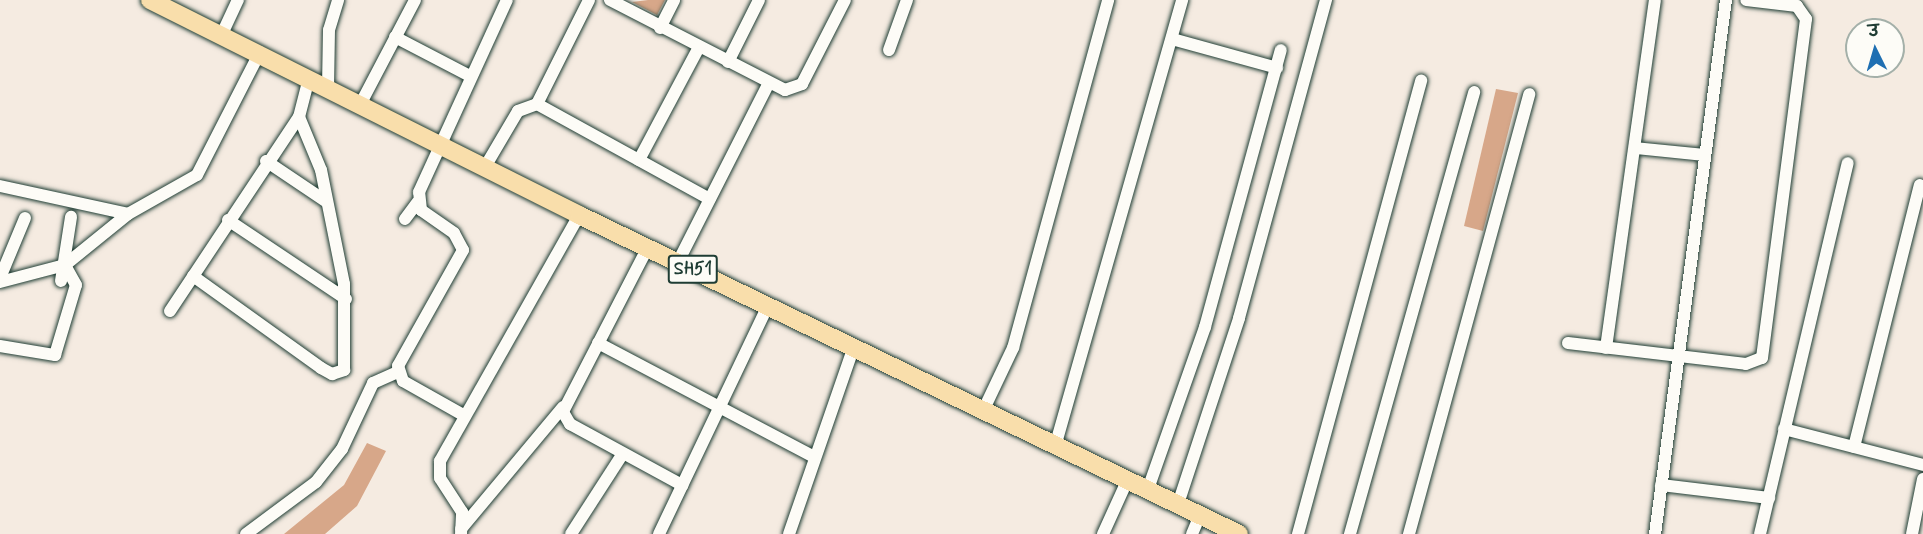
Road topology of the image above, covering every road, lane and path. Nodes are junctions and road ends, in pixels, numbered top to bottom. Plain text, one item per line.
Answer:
1 (150, 0) edge
2 (238, 0) edge
3 (338, 0) edge
4 (415, 0) edge
5 (507, 0) edge
6 (589, 0) edge
7 (610, 0) edge
8 (674, 0) edge
9 (759, 0) edge
10 (845, 0) edge
11 (907, 0) edge
12 (1107, 0) edge
13 (1182, 0) edge
14 (1326, 0) edge
15 (1655, 0) edge
16 (1726, 0) edge
17 (1746, 0) edge
18 (660, 28) junction
19 (222, 34) junction
20 (395, 37) junction
21 (1172, 39) junction
22 (699, 47) junction
23 (889, 50) dead end
24 (1281, 50) dead end
25 (260, 52) junction
26 (1249, 61) junction
27 (728, 62) junction
28 (1276, 68) junction
29 (470, 76) junction
30 (309, 78) junction
31 (1421, 80) dead end
32 (769, 83) junction
33 (1272, 84) junction
34 (328, 87) junction
35 (1474, 92) dead end
36 (1529, 94) dead end
37 (361, 103) junction
38 (537, 104) junction
39 (299, 117) junction
40 (438, 142) junction
41 (1635, 148) junction
42 (1704, 155) junction
43 (639, 160) junction
44 (266, 161) junction
45 (1848, 163) dead end
46 (485, 167) junction
47 (1920, 185) dead end
48 (0, 186) edge
49 (710, 199) junction
50 (327, 202) junction
51 (418, 202) junction
52 (128, 214) junction
53 (579, 215) junction
54 (71, 217) dead end
55 (25, 218) dead end
56 (405, 219) dead end
57 (228, 220) junction
58 (648, 247) junction
59 (678, 262) junction
60 (65, 265) junction
61 (193, 276) junction
62 (0, 280) edge
63 (61, 281) dead end
64 (346, 299) junction
65 (768, 305) junction
66 (170, 310) dead end
67 (598, 343) junction
68 (1568, 343) dead end
69 (0, 346) edge
70 (854, 346) junction
71 (1606, 348) junction
72 (1677, 356) junction
73 (398, 372) junction
74 (563, 407) junction
75 (984, 409) junction
76 (718, 410) junction
77 (465, 416) junction
78 (1784, 429) junction
79 (1056, 443) junction
80 (1854, 447) junction
81 (622, 455) junction
82 (812, 456) junction
83 (1923, 465) edge
84 (1128, 478) junction
85 (1923, 479) edge
86 (682, 485) junction
87 (1661, 485) junction
88 (1148, 489) junction
89 (1769, 498) junction
90 (1178, 504) junction
91 (1200, 515) junction
92 (461, 532) edge
93 (246, 534) edge
94 (571, 534) edge
95 (659, 534) edge
96 (789, 534) edge
97 (1103, 534) edge
98 (1192, 534) edge
99 (1239, 534) edge
100 (1298, 534) edge
101 (1350, 534) edge
102 (1409, 534) edge
103 (1655, 534) edge
104 (1760, 534) edge
105 (1912, 534) edge

1 - 19 main road, SH51
2 - 19 street
3 - 34 street
4 - 20 street
5 - 29 street
6 - 38 street
7 - 18 street
8 - 18 street
9 - 27 street
10 - 32 street
11 - 23 street
12 - 75 street
13 - 21 street
14 - 90 street
15 - 41 street
16 - 42 street
17 - 72 street
18 - 22 street
19 - 25 main road, SH51
20 - 29 street
20 - 37 street
21 - 26 street
21 - 79 street
22 - 27 street
22 - 43 street
24 - 28 street
25 - 30 main road, SH51
25 - 52 street
26 - 28 street
26 - 33 street
27 - 32 street
28 - 33 street
29 - 40 street
30 - 34 main road, SH51
30 - 39 street
31 - 100 street
32 - 49 street
33 - 88 street
34 - 37 main road, SH51
35 - 101 street
36 - 102 street
37 - 40 main road, SH51
38 - 43 street
38 - 46 street
39 - 44 street
39 - 50 street
40 - 46 main road, SH51
40 - 51 street
41 - 42 street
41 - 71 street
42 - 72 street
43 - 49 street
44 - 50 street
44 - 57 street
45 - 78 street
46 - 53 main road, SH51
47 - 80 street
48 - 52 street
49 - 59 street
50 - 64 street
51 - 56 street
51 - 73 street
52 - 60 street
53 - 58 main road, SH51
53 - 77 street
54 - 60 street
55 - 62 street
57 - 61 street
57 - 64 street
58 - 59 main road, SH51
58 - 67 street
59 - 65 main road, SH51
60 - 62 street
60 - 63 street
60 - 69 street
61 - 64 street
61 - 66 street
65 - 70 main road, SH51
65 - 76 street
67 - 74 street
67 - 76 street
68 - 71 street
70 - 75 main road, SH51
70 - 82 street
71 - 72 street
72 - 87 street
73 - 77 street
73 - 93 street
74 - 81 street
74 - 92 street
75 - 79 main road, SH51
76 - 82 street
76 - 86 street
77 - 92 street
78 - 80 street
78 - 89 street
79 - 84 main road, SH51
80 - 83 street
81 - 86 street
81 - 94 street
82 - 96 street
84 - 88 main road, SH51
84 - 97 street
85 - 105 street
86 - 95 street
87 - 89 street
87 - 103 street
88 - 90 main road, SH51
89 - 104 street
90 - 91 main road, SH51
91 - 98 street
91 - 99 main road, SH51

